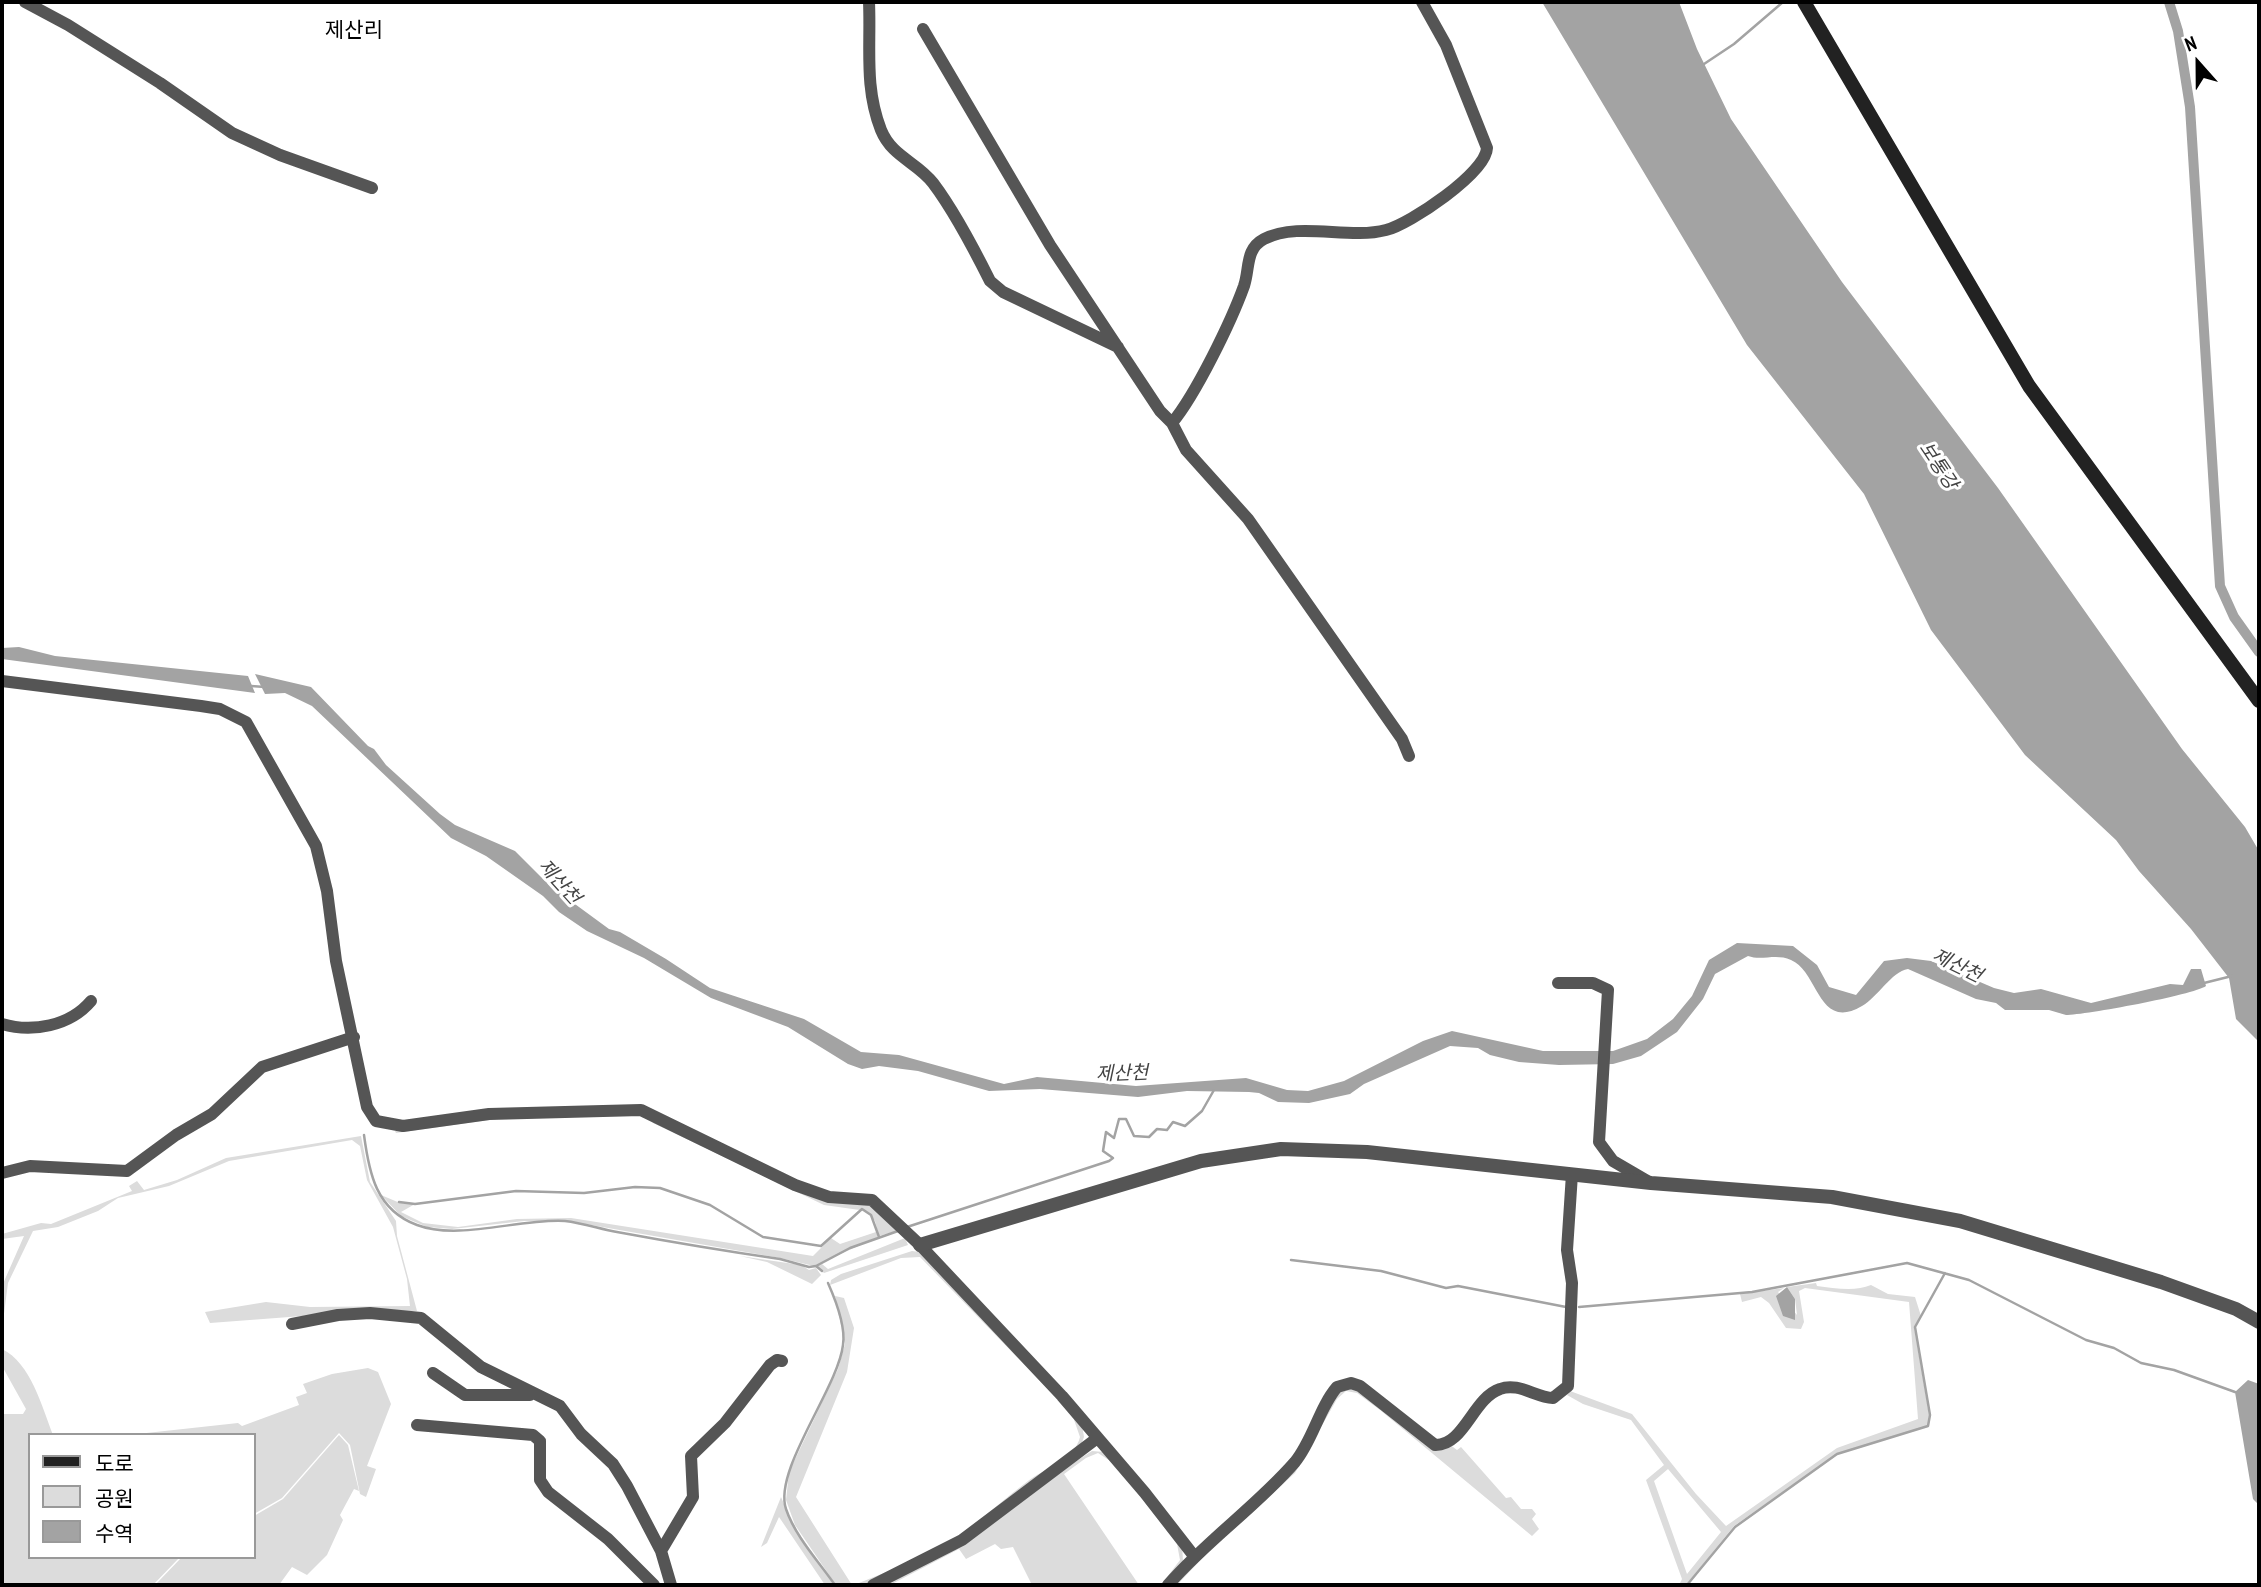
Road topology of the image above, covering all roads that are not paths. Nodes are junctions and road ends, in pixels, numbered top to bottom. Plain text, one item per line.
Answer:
1 (24, 2) edge
2 (869, 2) edge
3 (1422, 2) edge
4 (1804, 2) edge
5 (923, 29) dead end
6 (372, 188) dead end
7 (1118, 348) junction
8 (1172, 423) junction
9 (2, 681) edge
10 (2259, 701) edge
11 (1409, 756) dead end
12 (1558, 983) dead end
13 (91, 1001) dead end
14 (2, 1024) edge
15 (354, 1037) junction
16 (2, 1173) edge
17 (1572, 1174) junction
18 (1651, 1183) junction
19 (920, 1245) junction
20 (2259, 1322) edge
21 (292, 1324) dead end
22 (782, 1361) dead end
23 (433, 1373) dead end
24 (536, 1395) junction
25 (417, 1425) dead end
26 (1096, 1439) junction
27 (661, 1551) junction
28 (1194, 1556) junction
29 (654, 1585) edge
30 (671, 1585) edge
31 (873, 1585) edge
32 (1168, 1585) edge

1 - 6 street
2 - 7 street
3 - 8 street
4 - 10 main road
5 - 7 street
7 - 8 street
8 - 11 street
9 - 15 street
12 - 18 street
13 - 14 street
15 - 16 street
15 - 19 street
17 - 18 street
17 - 19 street
17 - 28 street
18 - 20 street
19 - 26 street
21 - 24 street
22 - 27 street
23 - 24 street
24 - 27 street
25 - 29 street
26 - 28 street
26 - 31 street
27 - 30 street
28 - 32 street

